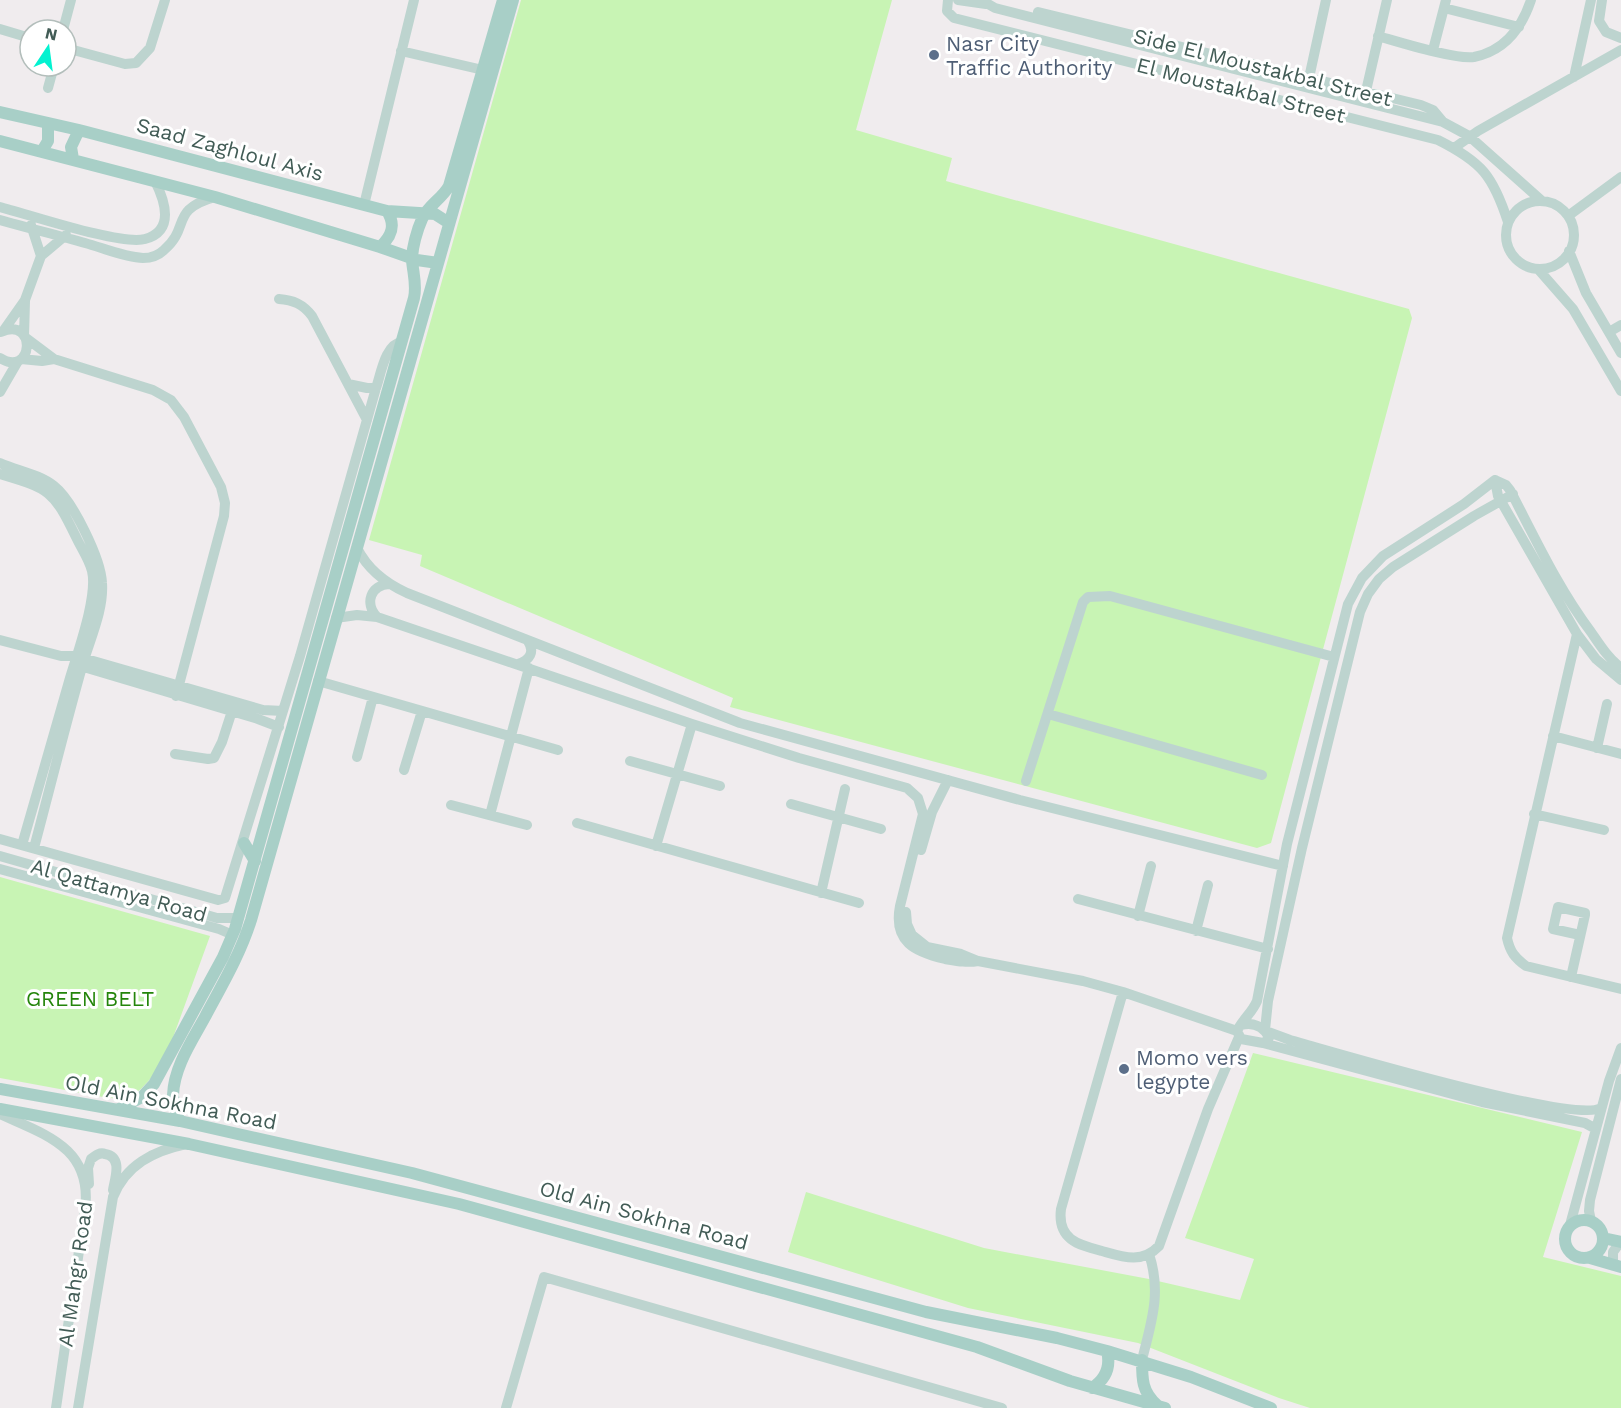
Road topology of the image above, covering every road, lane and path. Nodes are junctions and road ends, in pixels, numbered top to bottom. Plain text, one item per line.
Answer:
1 (71, 0) edge
2 (165, 0) edge
3 (414, 0) edge
4 (502, 0) edge
5 (513, 0) edge
6 (948, 0) edge
7 (958, 0) edge
8 (1326, 0) edge
9 (1387, 0) edge
10 (1531, 0) edge
11 (1591, 0) edge
12 (1602, 0) edge
13 (984, 2) edge
14 (1445, 4) edge
15 (1008, 12) junction
16 (66, 18) edge
17 (1519, 27) junction
18 (0, 29) edge
19 (18, 34) edge
20 (1378, 36) junction
21 (1621, 38) edge
22 (1432, 50) junction
23 (1621, 50) edge
24 (78, 51) edge
25 (401, 51) junction
26 (1103, 57) junction
27 (1100, 68) dead end
28 (483, 70) junction
29 (1249, 74) junction
30 (1574, 77) junction
31 (51, 78) edge
32 (1309, 78) junction
33 (48, 88) dead end
34 (1246, 91) junction
35 (1366, 91) junction
36 (0, 112) edge
37 (48, 123) junction
38 (1443, 123) junction
39 (79, 130) junction
40 (1469, 136) junction
41 (0, 141) edge
42 (1454, 148) junction
43 (42, 152) junction
44 (73, 159) junction
45 (1621, 177) edge
46 (155, 181) junction
47 (215, 197) junction
48 (1542, 201) junction
49 (364, 205) junction
50 (0, 207) edge
51 (387, 211) junction
52 (27, 214) junction
53 (424, 214) junction
54 (1568, 216) junction
55 (0, 220) edge
56 (1508, 222) junction
57 (449, 223) junction
58 (77, 228) junction
59 (33, 229) junction
60 (63, 237) junction
61 (380, 247) junction
62 (1569, 251) junction
63 (41, 256) junction
64 (412, 258) junction
65 (438, 263) junction
66 (1538, 269) junction
67 (279, 299) dead end
68 (25, 300) junction
69 (1621, 325) edge
70 (2, 332) edge
71 (1609, 332) junction
72 (25, 337) junction
73 (402, 342) junction
74 (1621, 353) edge
75 (0, 358) edge
76 (54, 359) junction
77 (19, 360) junction
78 (0, 384) edge
79 (348, 384) junction
80 (376, 388) junction
81 (0, 391) edge
82 (1621, 391) edge
83 (367, 420) junction
84 (0, 463) edge
85 (0, 474) edge
86 (1495, 480) junction
87 (1513, 495) junction
88 (1501, 501) junction
89 (80, 535) junction
90 (357, 548) junction
91 (389, 584) junction
92 (377, 616) junction
93 (336, 618) junction
94 (1577, 634) junction
95 (0, 640) edge
96 (528, 641) junction
97 (1334, 657) junction
98 (79, 661) junction
99 (524, 666) junction
100 (1621, 668) edge
101 (1621, 680) edge
102 (318, 681) junction
103 (177, 691) junction
104 (373, 697) junction
105 (1607, 704) dead end
106 (232, 711) junction
107 (283, 711) junction
108 (422, 711) junction
109 (1047, 714) junction
110 (692, 724) junction
111 (279, 727) junction
112 (1553, 736) junction
113 (511, 737) junction
114 (1597, 748) junction
115 (558, 750) dead end
116 (175, 754) dead end
117 (1621, 754) edge
118 (357, 757) dead end
119 (630, 761) dead end
120 (404, 770) dead end
121 (677, 774) junction
122 (1262, 775) dead end
123 (948, 780) junction
124 (1026, 781) dead end
125 (720, 786) dead end
126 (845, 789) dead end
127 (921, 803) junction
128 (791, 804) dead end
129 (452, 805) dead end
130 (934, 806) junction
131 (1534, 814) junction
132 (490, 815) junction
133 (838, 817) junction
134 (577, 823) dead end
135 (527, 825) dead end
136 (881, 829) dead end
137 (1604, 830) dead end
138 (0, 839) edge
139 (244, 843) junction
140 (1287, 844) junction
141 (22, 845) junction
142 (656, 846) junction
143 (34, 848) junction
144 (1302, 848) junction
145 (0, 856) edge
146 (255, 861) junction
147 (1151, 866) dead end
148 (0, 869) edge
149 (1282, 872) junction
150 (1296, 878) junction
151 (1208, 885) dead end
152 (171, 888) junction
153 (821, 893) junction
154 (1078, 899) dead end
155 (859, 903) dead end
156 (166, 904) junction
157 (1138, 916) junction
158 (238, 918) junction
159 (1196, 931) junction
160 (233, 935) junction
161 (1580, 935) dead end
162 (1268, 949) junction
163 (978, 961) junction
164 (1571, 977) junction
165 (1621, 989) edge
166 (1123, 992) junction
167 (1239, 1031) junction
168 (1265, 1031) junction
169 (1263, 1043) junction
170 (1621, 1048) edge
171 (1621, 1079) edge
172 (154, 1084) junction
173 (0, 1089) edge
174 (173, 1093) junction
175 (1601, 1108) junction
176 (117, 1110) junction
177 (0, 1111) edge
178 (180, 1121) junction
179 (1596, 1129) junction
180 (189, 1144) junction
181 (86, 1198) junction
182 (111, 1205) junction
183 (1591, 1221) junction
184 (1570, 1225) junction
185 (1603, 1238) junction
186 (1620, 1242) edge
187 (1149, 1254) junction
188 (1590, 1258) junction
189 (1617, 1266) edge
190 (1107, 1351) junction
191 (1142, 1360) junction
192 (1092, 1388) junction
193 (1162, 1407) edge
194 (56, 1408) edge
195 (78, 1408) edge
196 (506, 1408) edge
197 (1002, 1408) edge
198 (1271, 1408) edge

1 - 16 street
2 - 24 street
3 - 25 street
4 - 28 main road
5 - 57 main road
6 - 26 street, El Moustakbal Street
7 - 13 street, El Moustakbal Street
8 - 32 street
9 - 20 street
10 - 17 street
11 - 30 street
12 - 21 street
13 - 15 street, El Moustakbal Street
14 - 17 street
14 - 22 street
15 - 29 street, El Moustakbal Street
15 - 32 street, Side El Moustakbal Street
17 - 22 street
18 - 19 street
20 - 22 street
20 - 35 street
23 - 30 street
25 - 28 street
25 - 49 street
26 - 27 street
26 - 34 street, El Moustakbal Street
28 - 53 main road
29 - 34 street
29 - 38 street, El Moustakbal Street
30 - 40 street
31 - 33 street
32 - 35 street, Side El Moustakbal Street
34 - 42 street, El Moustakbal Street
35 - 38 street, Side El Moustakbal Street
36 - 37 main road, Saad Zaghloul Axis
37 - 39 main road, Saad Zaghloul Axis
37 - 43 main road
38 - 40 street, El Moustakbal Street
39 - 44 main road
39 - 49 main road, Saad Zaghloul Axis
40 - 42 street
40 - 48 street, El Moustakbal Street
41 - 43 main road
42 - 56 street, El Moustakbal Street
43 - 44 main road
44 - 46 main road
45 - 54 street
46 - 47 main road
46 - 58 street
47 - 60 street
47 - 61 main road
48 - 54 street
48 - 56 street
49 - 51 main road, Saad Zaghloul Axis
50 - 52 street
51 - 53 main road, Saad Zaghloul Axis
51 - 61 main road
52 - 58 street
52 - 59 street
53 - 57 main road, Saad Zaghloul Axis
53 - 64 main road
54 - 62 street
55 - 59 street
56 - 66 street
57 - 65 main road
58 - 60 street
59 - 60 street
59 - 63 street
60 - 63 street
61 - 64 main road
62 - 66 street
62 - 71 street
63 - 68 street
64 - 65 main road
64 - 73 main road
65 - 90 main road
66 - 82 street
67 - 79 street
68 - 70 street
68 - 72 street
69 - 71 street
70 - 72 street
71 - 74 street
72 - 76 street
72 - 77 street
73 - 80 street
73 - 146 main road
75 - 77 street
76 - 77 street
76 - 103 street
77 - 81 street
78 - 81 street
79 - 80 street
79 - 83 street
80 - 83 street
83 - 107 street
84 - 89 street
85 - 89 street
86 - 87 street
86 - 88 street
86 - 97 street
87 - 88 street
87 - 100 street
88 - 94 street
88 - 144 street
89 - 98 street
90 - 91 street
90 - 93 main road
91 - 92 street
91 - 96 street
92 - 93 street
92 - 99 street
93 - 102 main road
94 - 101 street
94 - 112 street
95 - 98 street
96 - 99 street
96 - 123 street
97 - 109 street
97 - 140 street
98 - 103 street
98 - 141 street
98 - 143 street
99 - 110 street
99 - 113 street
102 - 104 street
102 - 174 main road
103 - 106 street
103 - 107 street
104 - 108 street
104 - 118 street
105 - 114 street
106 - 111 street
106 - 116 street
107 - 111 street
108 - 113 street
108 - 120 street
109 - 122 street
109 - 124 street
110 - 121 street
110 - 127 street
111 - 139 street
112 - 114 street
112 - 131 street
113 - 115 street
113 - 132 street
114 - 117 street
119 - 121 street
121 - 125 street
121 - 142 street
123 - 130 street
123 - 149 street
126 - 133 street
127 - 130 street
127 - 163 street
128 - 133 street
129 - 132 street
130 - 163 street
131 - 137 street
131 - 164 street
132 - 135 street
133 - 136 street
133 - 153 street
134 - 142 street
138 - 141 street
139 - 146 main road
139 - 152 street
140 - 144 street
140 - 149 street
141 - 143 street
142 - 153 street
143 - 152 street
144 - 150 street
145 - 156 street, Al Qattamya Road
146 - 158 main road
147 - 157 street
148 - 160 street, Al Qattamya Road
149 - 150 street
149 - 162 street
150 - 168 street
151 - 159 street
152 - 156 street
153 - 155 street
154 - 157 street
156 - 158 street, Al Qattamya Road
157 - 159 street
158 - 160 main road
159 - 162 street
160 - 172 main road
161 - 164 street
162 - 167 street
163 - 166 street
164 - 165 street
166 - 167 street
166 - 187 street
167 - 168 street
167 - 169 street
167 - 187 street
168 - 169 street
168 - 175 street
169 - 179 street
170 - 175 street
171 - 183 street
172 - 174 main road
172 - 176 main road
173 - 176 main road, Old Ain Sokhna Road
174 - 178 main road
175 - 179 street
176 - 178 main road, Old Ain Sokhna Road
177 - 180 main road, Old Ain Sokhna Road
177 - 181 street, Al Mahgr Road
178 - 190 main road, Old Ain Sokhna Road
179 - 184 street
180 - 182 street, Al Mahgr Road
180 - 192 main road, Old Ain Sokhna Road
181 - 182 street
181 - 194 street, Al Mahgr Road
182 - 195 street, Al Mahgr Road
183 - 184 main road
183 - 185 main road
184 - 188 main road
185 - 186 main road
185 - 188 main road
186 - 189 street
187 - 191 street
188 - 189 main road
190 - 191 main road, Old Ain Sokhna Road
190 - 192 main road
191 - 193 main road
191 - 198 main road, Old Ain Sokhna Road
192 - 193 main road, Old Ain Sokhna Road
196 - 197 street

